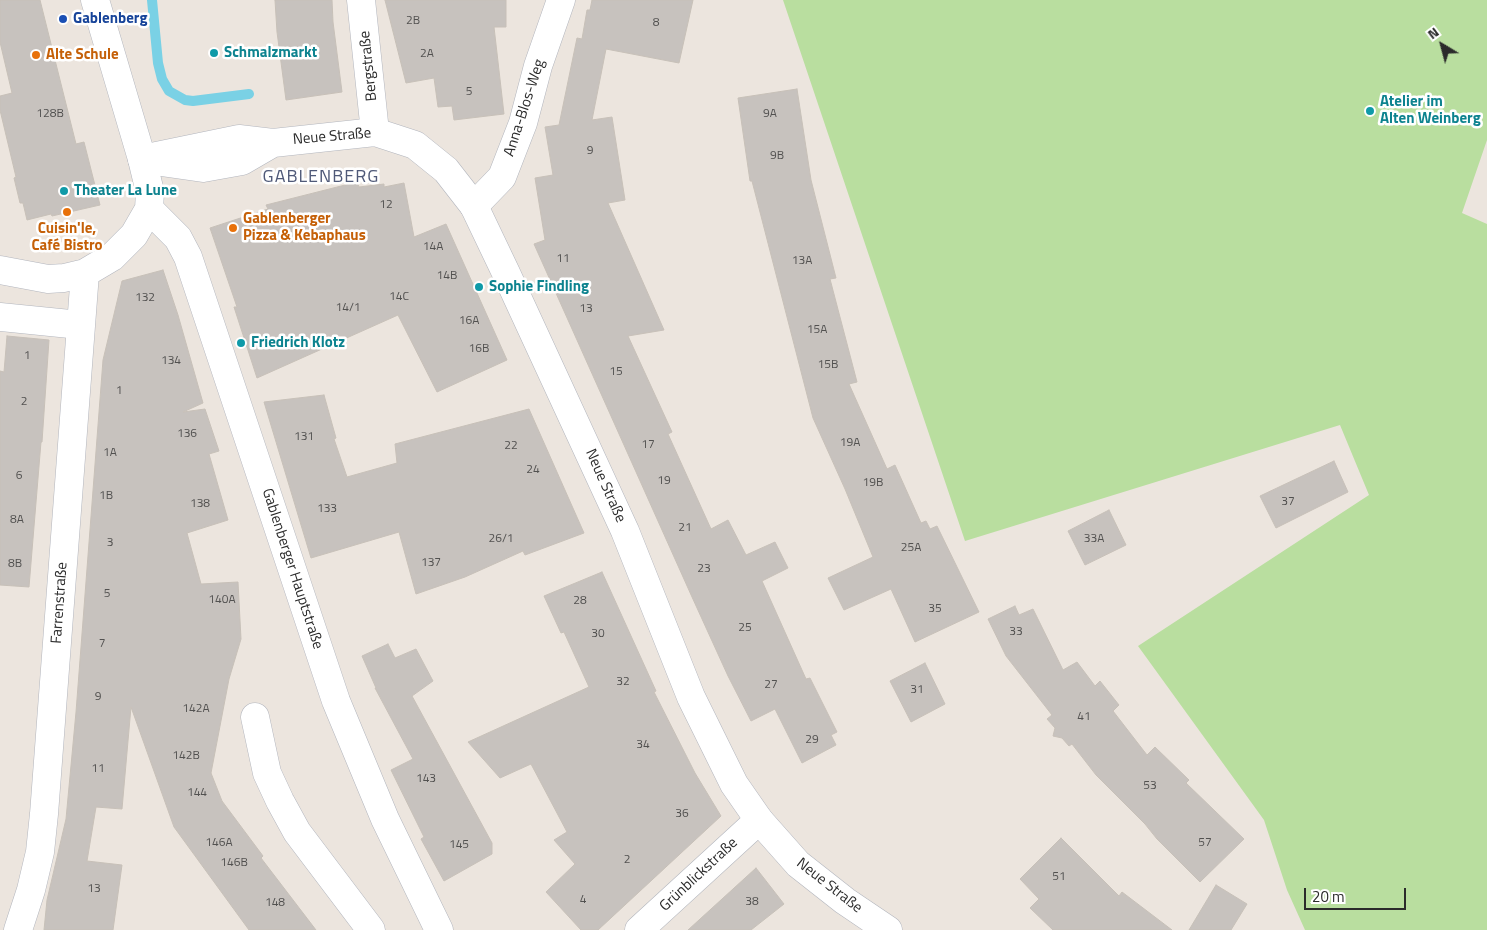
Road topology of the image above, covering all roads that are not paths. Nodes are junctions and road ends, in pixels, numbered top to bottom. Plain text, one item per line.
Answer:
1 (95, 0) edge
2 (361, 0) edge
3 (561, 0) edge
4 (375, 132) junction
5 (142, 159) junction
6 (474, 206) junction
7 (149, 209) junction
8 (0, 270) edge
9 (85, 273) junction
10 (0, 317) edge
11 (80, 325) junction
12 (255, 717) dead end
13 (760, 820) junction
14 (18, 930) edge
15 (371, 930) edge
16 (439, 930) edge
17 (639, 930) edge
18 (888, 930) edge

1 - 5 street
2 - 4 street, Bergstraße
3 - 6 street, Anna-Blos-Weg
4 - 5 street, Neue Straße
4 - 6 street, Neue Straße
5 - 7 street
6 - 13 street, Neue Straße
7 - 9 street
7 - 16 street, Gablenberger Hauptstraße
8 - 9 street
9 - 11 street, Farrenstraße
10 - 11 street
11 - 14 street, Farrenstraße
12 - 15 street
13 - 17 street, Grünblickstraße
13 - 18 street, Neue Straße

